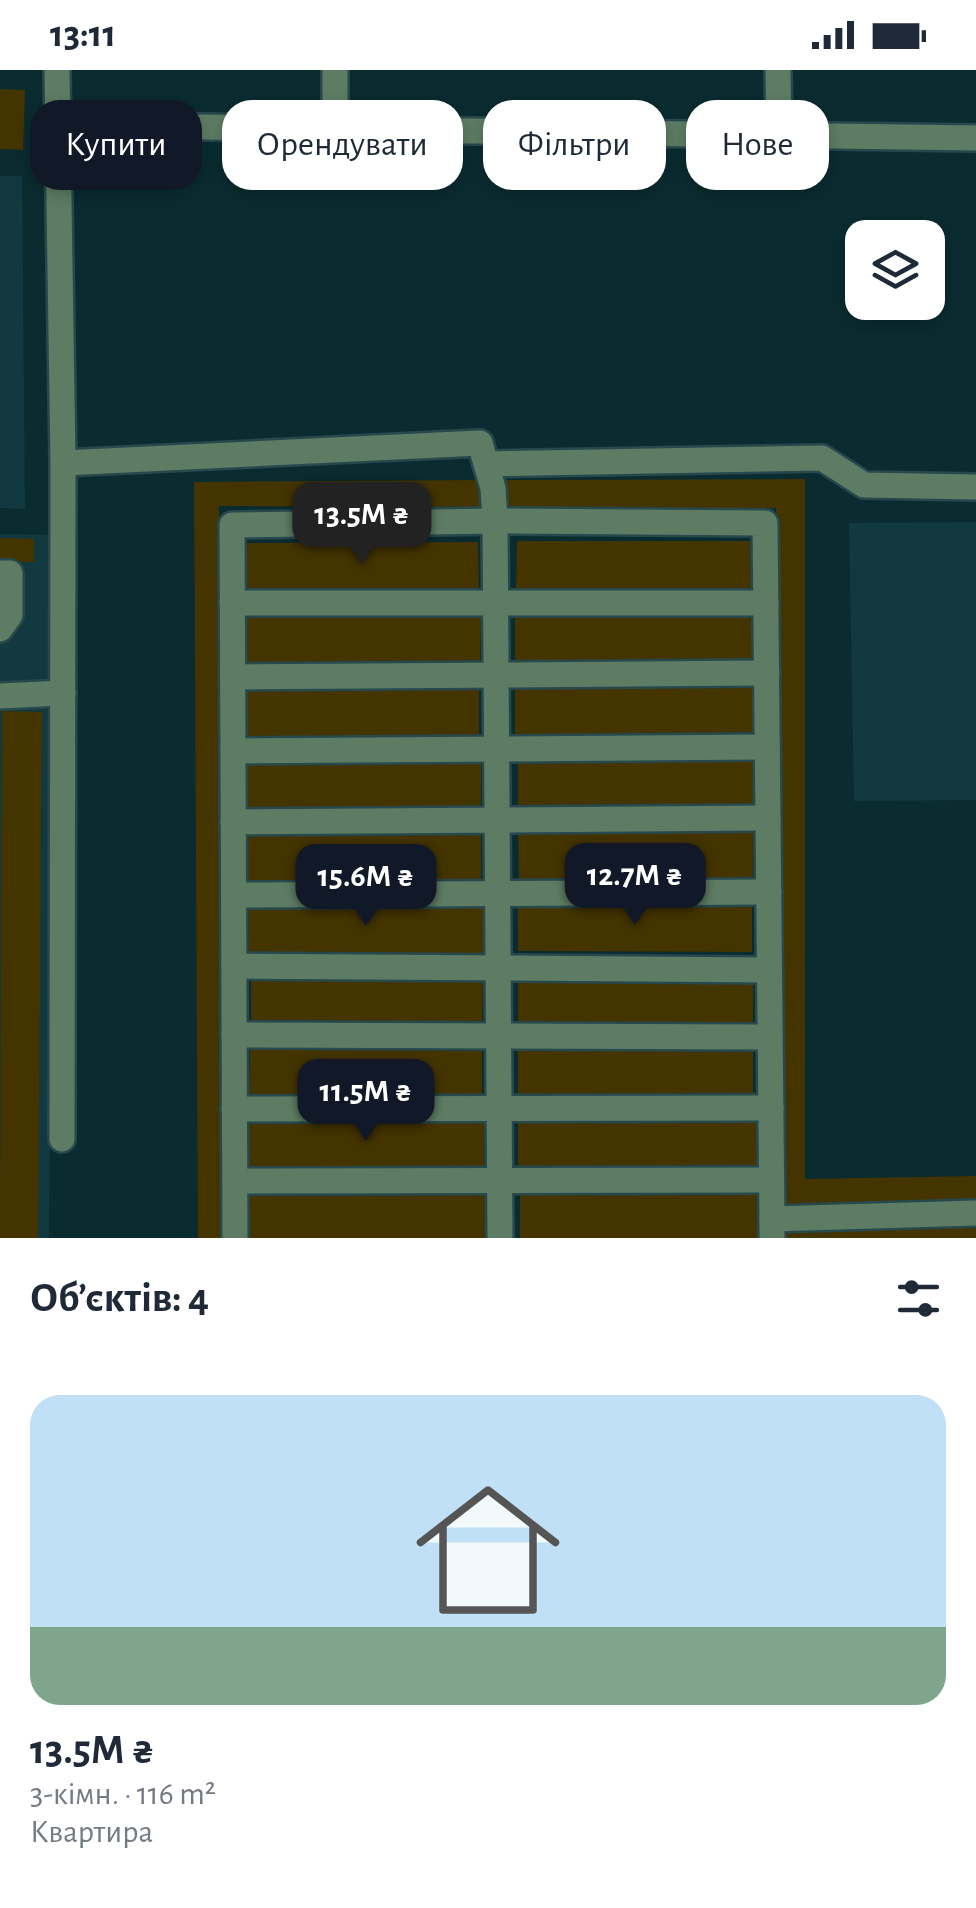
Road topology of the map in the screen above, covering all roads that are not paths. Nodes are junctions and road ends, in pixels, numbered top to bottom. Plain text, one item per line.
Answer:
1 (57, 70) edge
2 (334, 70) edge
3 (778, 70) edge
4 (56, 100) edge
5 (334, 100) edge
6 (778, 100) edge
7 (463, 131) edge
8 (686, 135) edge
9 (829, 137) edge
10 (976, 138) edge
11 (57, 190) edge
12 (63, 464) junction
13 (486, 464) junction
14 (976, 487) edge
15 (495, 521) junction
16 (0, 573) edge
17 (232, 603) junction
18 (495, 603) junction
19 (766, 603) junction
20 (0, 629) edge
21 (767, 673) junction
22 (496, 676) junction
23 (233, 677) junction
24 (63, 692) junction
25 (0, 696) edge
26 (768, 748) junction
27 (233, 750) junction
28 (496, 750) junction
29 (768, 818) junction
30 (497, 819) junction
31 (233, 822) junction
32 (498, 892) junction
33 (769, 892) junction
34 (234, 895) junction
35 (234, 966) junction
36 (498, 968) junction
37 (769, 970) junction
38 (234, 1035) junction
39 (499, 1037) junction
40 (770, 1037) junction
41 (771, 1108) junction
42 (234, 1109) junction
43 (499, 1109) junction
44 (62, 1139) dead end
45 (771, 1180) junction
46 (234, 1181) junction
47 (500, 1181) junction
48 (976, 1214) edge
49 (772, 1228) edge
50 (235, 1238) edge
51 (500, 1238) edge

1 - 4 street
2 - 5 street
3 - 6 street
7 - 8 street
9 - 10 street
11 - 12 street
12 - 13 street
12 - 24 street
13 - 14 street
13 - 15 street
15 - 17 street
15 - 18 street
15 - 19 street
16 - 20 street
17 - 18 street
17 - 23 street
18 - 19 street
18 - 22 street
19 - 21 street
21 - 22 street
21 - 26 street
22 - 23 street
22 - 28 street
23 - 27 street
24 - 25 street
24 - 44 street
26 - 28 street
26 - 29 street
27 - 28 street
27 - 31 street
28 - 30 street
29 - 30 street
29 - 33 street
30 - 31 street
30 - 32 street
31 - 34 street
32 - 33 street
32 - 34 street
32 - 36 street
33 - 37 street
34 - 35 street
35 - 36 street
35 - 38 street
36 - 37 street
36 - 39 street
37 - 40 street
38 - 39 street
38 - 42 street
39 - 40 street
39 - 43 street
40 - 41 street
41 - 43 street
41 - 45 street
42 - 43 street
42 - 46 street
43 - 47 street
45 - 47 street
45 - 49 street
46 - 47 street
46 - 50 street
47 - 51 street
48 - 49 street

